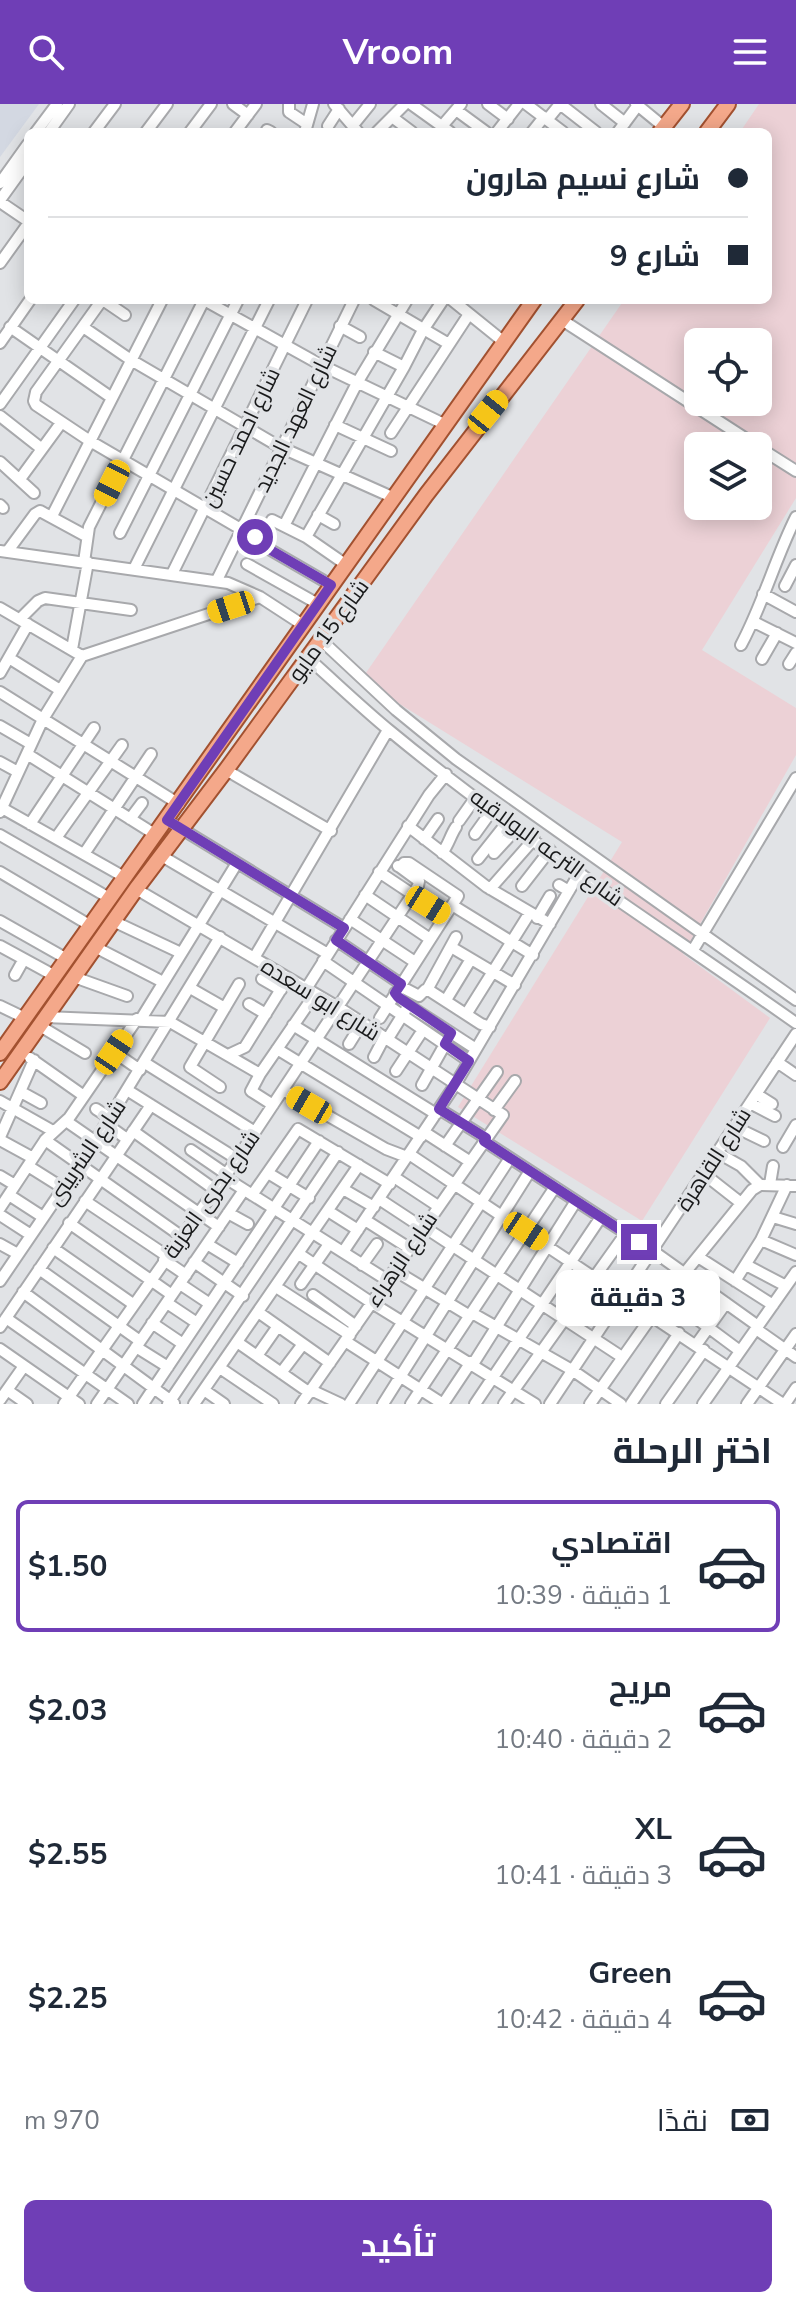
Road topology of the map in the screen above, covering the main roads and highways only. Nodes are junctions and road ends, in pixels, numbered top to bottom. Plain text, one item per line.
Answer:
1 (682, 104) edge
2 (724, 110) edge
3 (664, 128) edge
4 (704, 128) edge
5 (710, 128) edge
6 (530, 304) edge
7 (574, 304) edge
8 (425, 449) junction
9 (450, 462) junction
10 (392, 497) junction
11 (417, 506) junction
12 (131, 884) junction
13 (0, 1053) edge
14 (0, 1082) edge

1 - 3 main road
2 - 4 main road
2 - 5 main road
6 - 8 main road, شارع 15 مايو
7 - 9 main road, شارع 15 مايو
8 - 9 main road
8 - 10 main road, شارع 15 مايو
9 - 11 main road, شارع 15 مايو
10 - 11 main road
10 - 12 main road, شارع 15 مايو
11 - 12 main road, شارع 15 مايو
12 - 13 main road, شارع 15 مايو
12 - 14 main road, شارع 15 مايو

